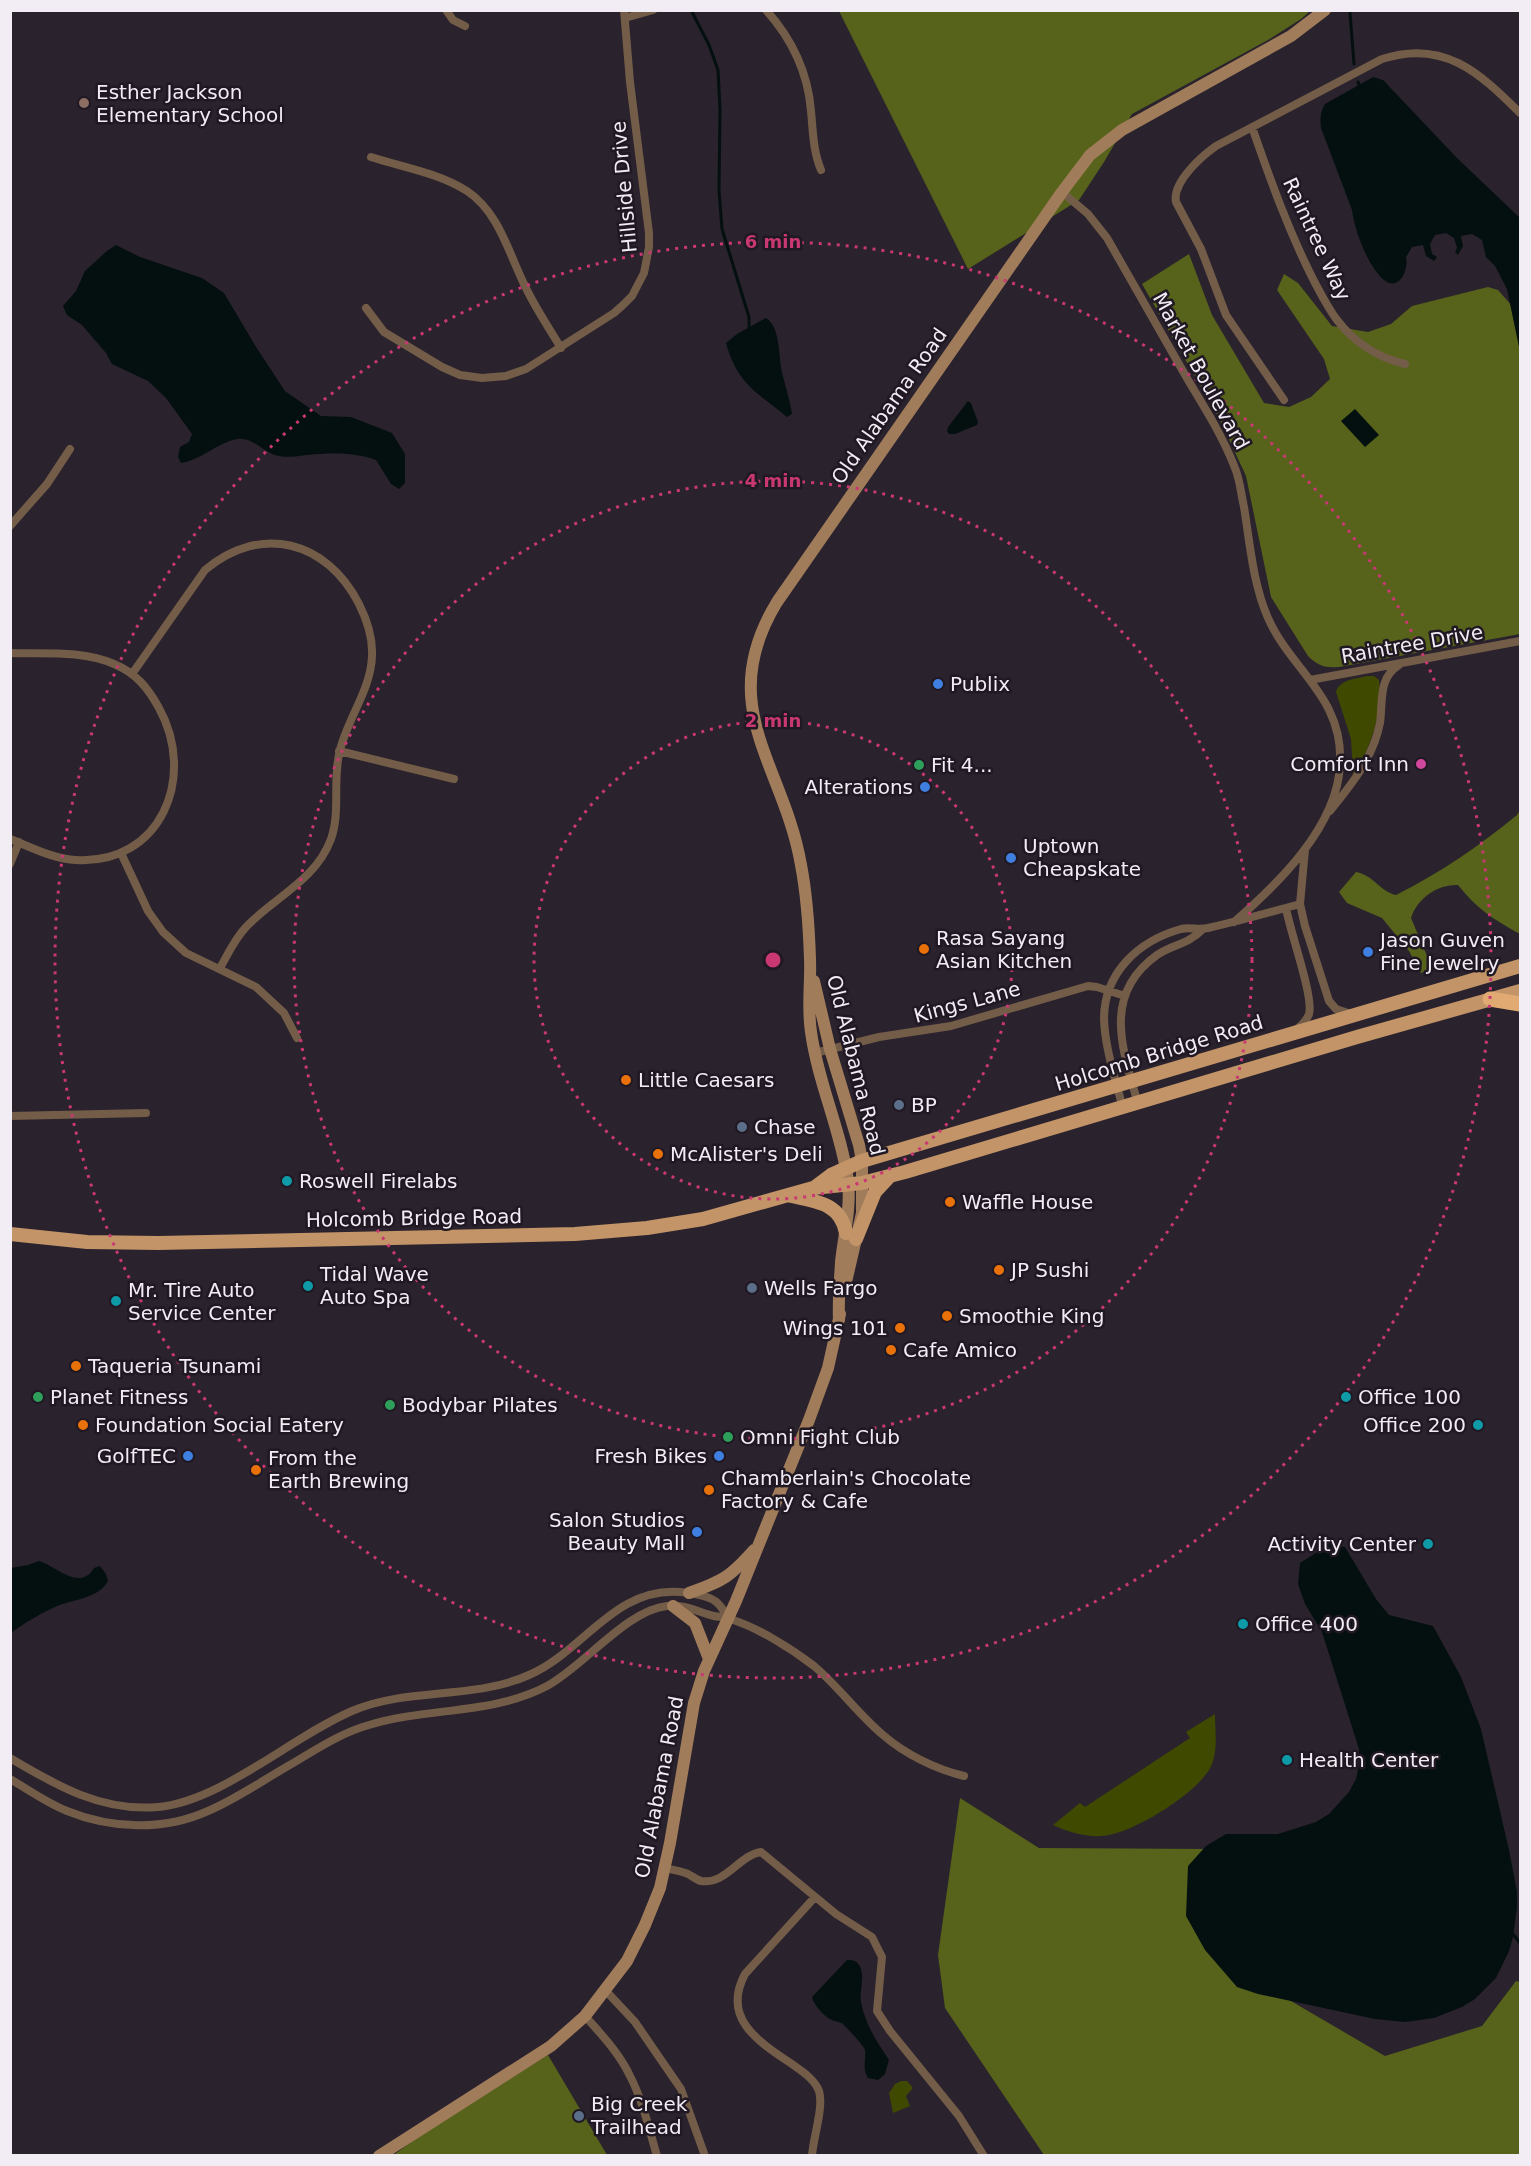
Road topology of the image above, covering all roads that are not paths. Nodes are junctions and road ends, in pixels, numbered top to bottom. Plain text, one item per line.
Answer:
1 (446, 10) edge
2 (653, 10) edge
3 (766, 10) edge
4 (1325, 10) edge
5 (624, 14) edge
6 (465, 26) dead end
7 (1521, 113) edge
8 (1252, 127) junction
9 (371, 157) dead end
10 (821, 170) dead end
11 (1062, 192) junction
12 (366, 308) dead end
13 (561, 348) junction
14 (1405, 364) dead end
15 (1284, 400) dead end
16 (70, 449) dead end
17 (10, 526) edge
18 (1521, 641) edge
19 (10, 654) edge
20 (1401, 663) junction
21 (132, 674) junction
22 (1310, 680) junction
23 (339, 751) junction
24 (454, 779) dead end
25 (1322, 820) junction
26 (15, 841) edge
27 (1305, 849) junction
28 (121, 853) junction
29 (10, 864) edge
30 (1300, 904) junction
31 (1286, 908) junction
32 (1234, 922) junction
33 (1202, 930) junction
34 (810, 961) junction
35 (1521, 966) edge
36 (220, 968) junction
37 (1108, 990) junction
38 (1521, 991) edge
39 (1125, 996) junction
40 (1490, 999) junction
41 (1521, 1004) edge
42 (1354, 1015) junction
43 (1292, 1033) junction
44 (297, 1038) dead end
45 (830, 1049) junction
46 (815, 1053) junction
47 (1132, 1081) junction
48 (1117, 1086) junction
49 (1138, 1104) junction
50 (1123, 1108) junction
51 (146, 1113) dead end
52 (10, 1116) edge
53 (862, 1161) junction
54 (846, 1168) junction
55 (890, 1177) junction
56 (855, 1184) junction
57 (813, 1188) junction
58 (789, 1196) junction
59 (13, 1236) edge
60 (851, 1236) junction
61 (760, 1542) junction
62 (689, 1593) junction
63 (673, 1606) junction
64 (729, 1618) junction
65 (709, 1659) junction
66 (10, 1758) edge
67 (963, 1776) dead end
68 (10, 1779) edge
69 (665, 1868) junction
70 (815, 1897) junction
71 (606, 1991) junction
72 (585, 2016) junction
73 (379, 2156) edge
74 (657, 2156) edge
75 (705, 2156) edge
76 (812, 2156) edge
77 (984, 2156) edge

1 - 6 street
2 - 5 street
3 - 10 street
4 - 11 street, Old Alabama Road
5 - 13 street, Hillside Drive
7 - 8 street
8 - 14 street, Raintree Way
8 - 15 street
9 - 13 street
11 - 22 street, Market Boulevard
11 - 34 street, Old Alabama Road
12 - 13 street, Hillside Drive
16 - 17 street
18 - 20 street, Raintree Drive
19 - 21 street
20 - 22 street, Raintree Drive
20 - 25 street
21 - 23 street
21 - 28 street
22 - 25 street, Market Boulevard
23 - 24 street
23 - 36 street
25 - 27 street, Market Boulevard
26 - 28 street
26 - 29 street
27 - 30 street, Market Boulevard
27 - 32 street, Market Boulevard
28 - 36 street
30 - 31 street, Market Boulevard
30 - 42 street
31 - 32 street, Market Boulevard
31 - 43 street
32 - 33 street, Market Boulevard
33 - 37 street, Market Boulevard
33 - 39 street, Market Boulevard
34 - 45 street, Old Alabama Road
34 - 46 street, Old Alabama Road
35 - 42 main road, Holcomb Bridge Road
36 - 44 street
37 - 39 street, Kings Lane
37 - 45 street, Kings Lane
37 - 48 street, Market Boulevard
38 - 40 main road, Holcomb Bridge Road
39 - 47 street, Market Boulevard
40 - 41 highway
40 - 49 main road, Holcomb Bridge Road
42 - 43 main road, Holcomb Bridge Road
43 - 47 main road, Holcomb Bridge Road
45 - 46 street, Kings Lane
45 - 53 street, Old Alabama Road
46 - 54 street, Old Alabama Road
47 - 48 main road, Holcomb Bridge Road
47 - 49 street, Market Boulevard
48 - 50 street, Market Boulevard
48 - 53 main road, Holcomb Bridge Road
49 - 50 main road, Holcomb Bridge Road
50 - 55 main road, Holcomb Bridge Road
51 - 52 street
53 - 54 main road, Holcomb Bridge Road
53 - 56 street, Old Alabama Road
54 - 56 street, Old Alabama Road
54 - 57 main road, Holcomb Bridge Road
55 - 56 main road, Holcomb Bridge Road
55 - 60 main road
56 - 57 main road, Holcomb Bridge Road
56 - 60 street, Old Alabama Road
57 - 58 main road, Holcomb Bridge Road
58 - 59 main road, Holcomb Bridge Road
58 - 60 main road
60 - 61 street, Old Alabama Road
61 - 62 street
61 - 64 street, Old Alabama Road
62 - 64 street
62 - 66 street
63 - 64 street
63 - 65 street
63 - 68 street
64 - 65 street, Old Alabama Road
64 - 67 street
65 - 69 street, Old Alabama Road
69 - 70 street
69 - 71 street, Old Alabama Road
70 - 76 street
70 - 77 street
71 - 72 street, Old Alabama Road
71 - 75 street
72 - 73 street, Old Alabama Road
72 - 74 street

